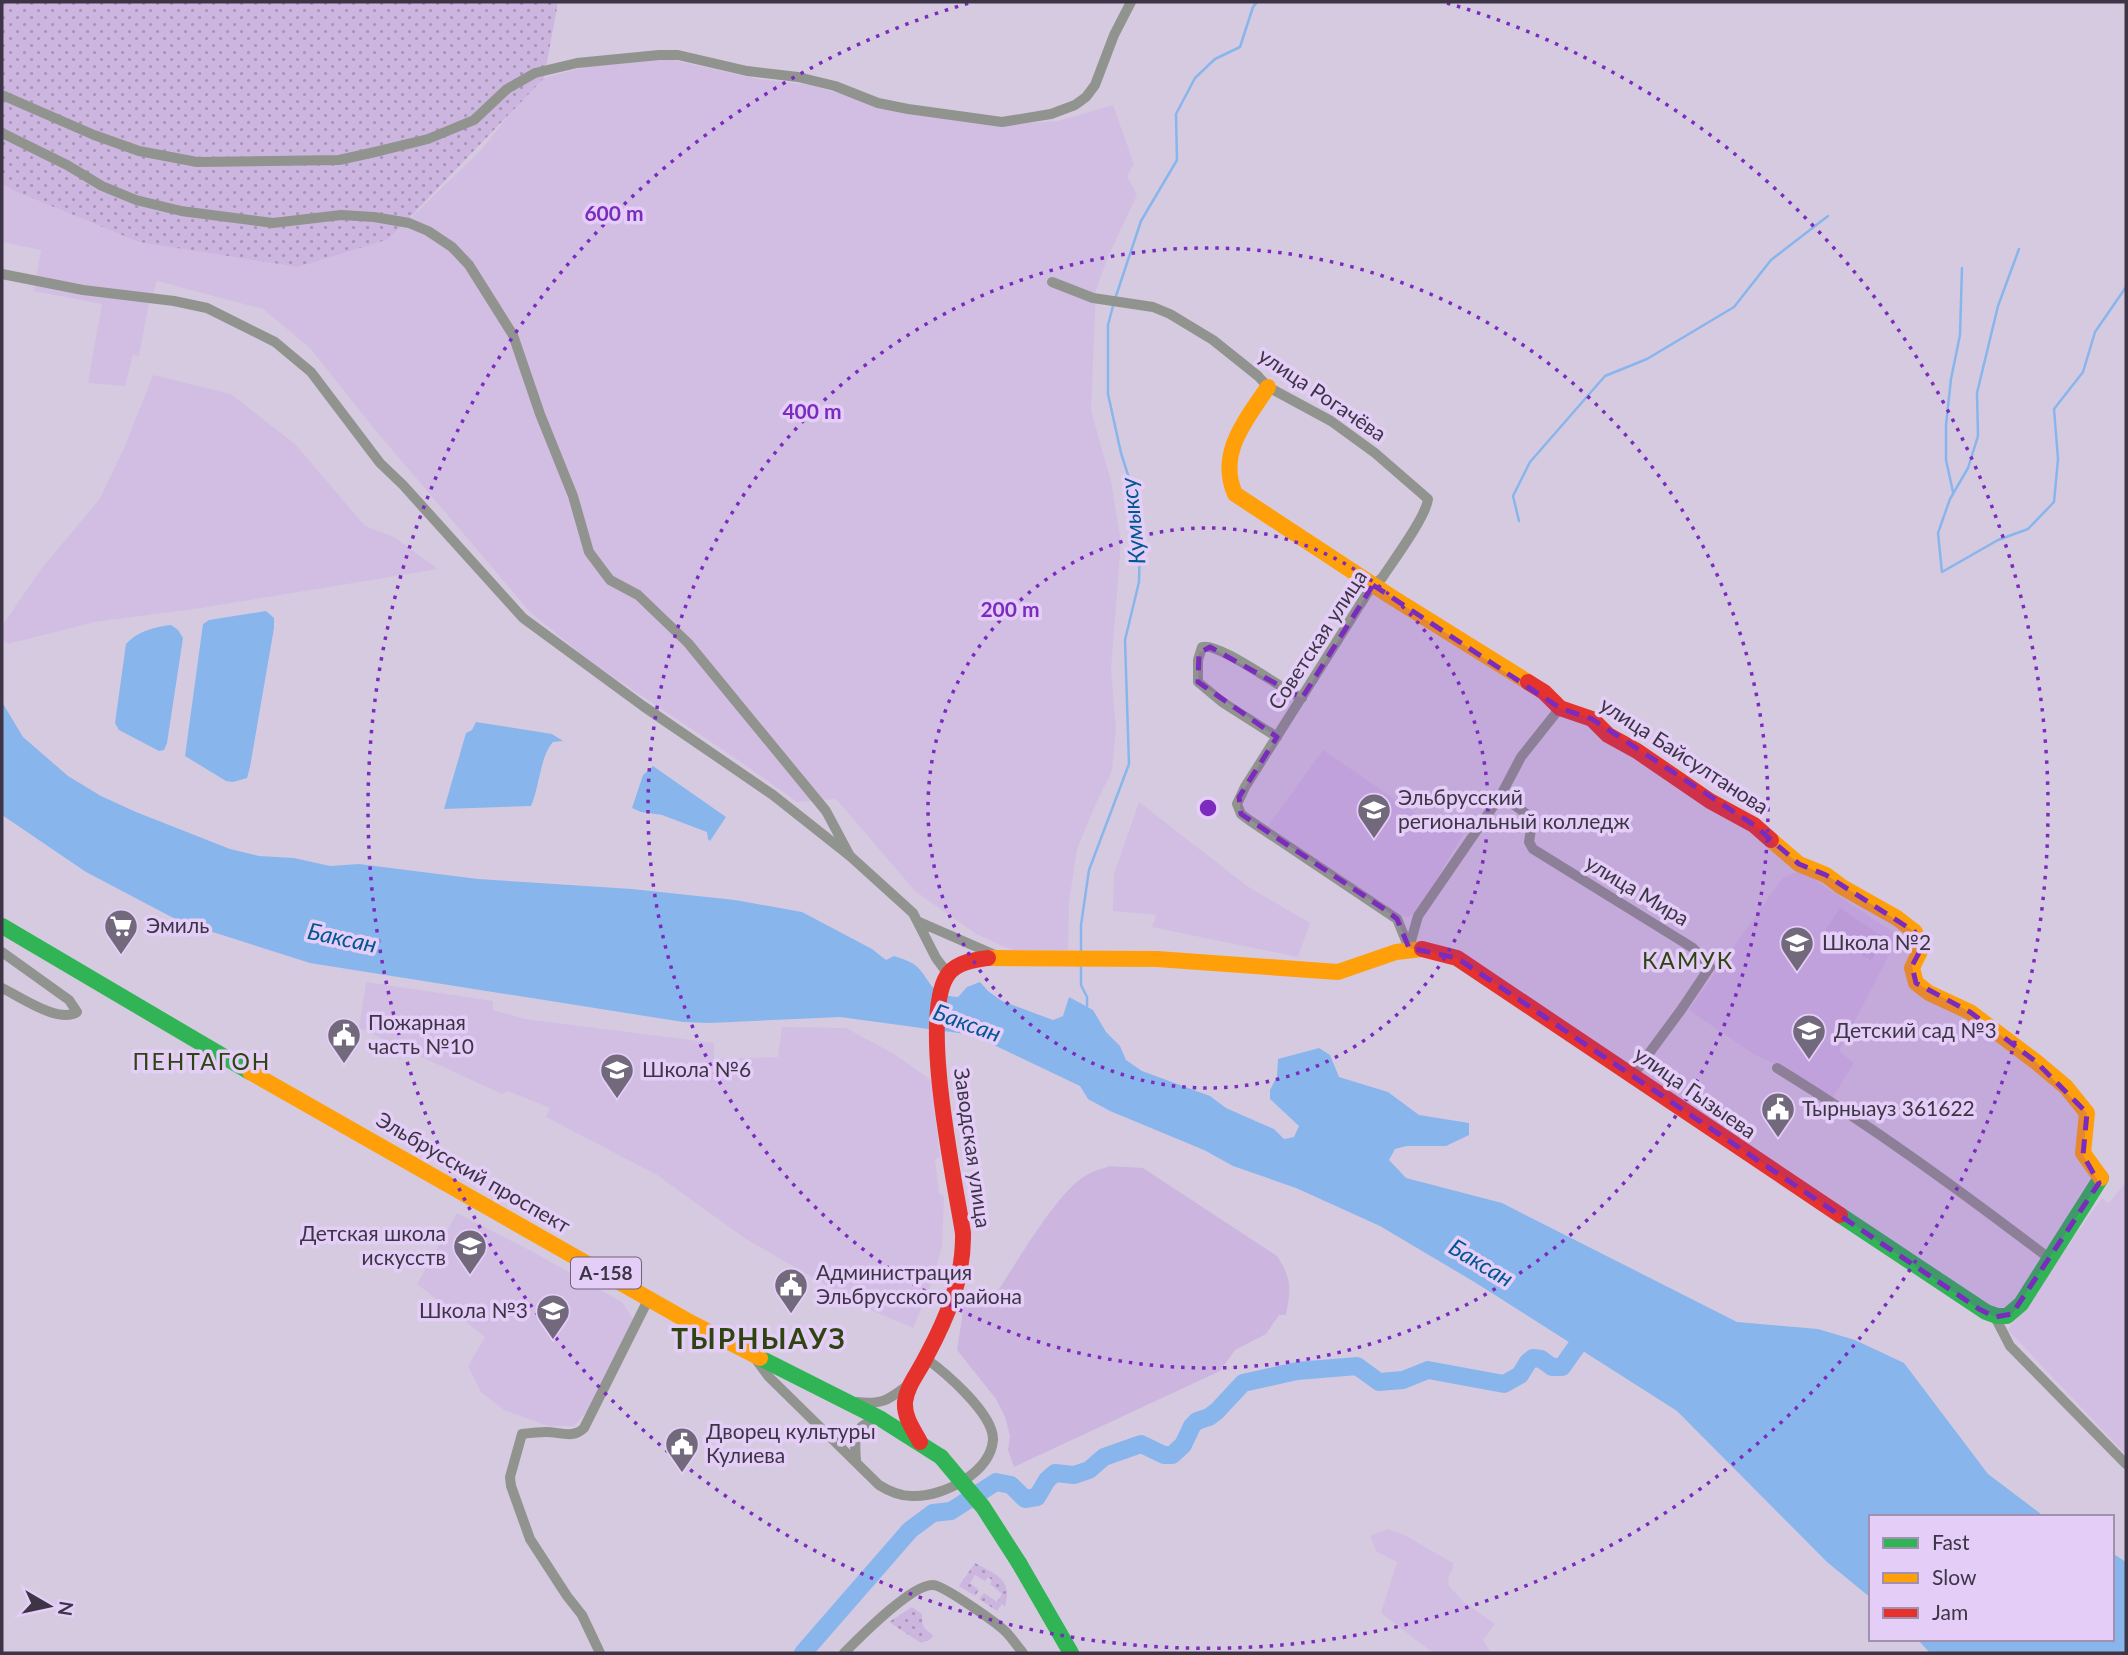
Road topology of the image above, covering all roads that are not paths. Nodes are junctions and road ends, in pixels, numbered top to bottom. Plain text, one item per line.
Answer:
1 (1131, 2) edge
2 (2, 95) edge
3 (2, 133) edge
4 (2, 274) edge
5 (1052, 282) dead end
6 (1268, 387) junction
7 (1423, 494) joint
8 (1373, 584) junction
9 (1302, 698) junction
10 (1560, 708) junction
11 (1277, 737) junction
12 (1501, 795) junction
13 (850, 856) junction
14 (918, 921) junction
15 (3, 930) edge
16 (1409, 948) junction
17 (2, 952) edge
18 (1003, 958) junction
19 (945, 979) junction
20 (2, 988) edge
21 (1777, 1068) dead end
22 (1633, 1074) junction
23 (2050, 1259) junction
24 (649, 1298) junction
25 (1995, 1317) junction
26 (751, 1354) junction
27 (925, 1359) junction
28 (910, 1384) junction
29 (845, 1400) junction
30 (881, 1419) junction
31 (920, 1442) junction
32 (856, 1461) junction
33 (2126, 1464) edge
34 (1016, 1651) edge
35 (600, 1653) edge
36 (844, 1653) edge
37 (1071, 1653) edge

1 - 2 street
3 - 13 street
4 - 13 street
5 - 6 street, улица Рогачёва
6 - 7 street, улица Рогачёва
6 - 8 street, улица Байсултанова
7 - 8 street, Советская улица
8 - 9 street, Советская улица
8 - 10 street, улица Байсултанова
9 - 11 street, Советская улица
9 - 11 street
10 - 12 street
10 - 23 street, улица Байсултанова
11 - 16 street, Советская улица
12 - 16 street
12 - 22 street, улица Мира
13 - 14 street
14 - 18 street
14 - 19 street
15 - 24 street, Эльбрусский проспект / А-158
16 - 18 street
16 - 22 street, улица Гызыева
17 - 20 street
18 - 19 street
19 - 27 street, Заводская улица
21 - 23 street
22 - 25 street, улица Гызыева
23 - 25 street
24 - 26 street, Эльбрусский проспект / А-158
24 - 35 street
25 - 33 street
26 - 29 street, Эльбрусский проспект / А-158
26 - 32 street
27 - 28 street, Заводская улица
27 - 32 street
28 - 29 street
28 - 31 street
29 - 30 street, Эльбрусский проспект / А-158
30 - 31 street, Эльбрусский проспект / А-158
30 - 32 street
31 - 37 street, Эльбрусский проспект / А-158, bridge
34 - 36 street

